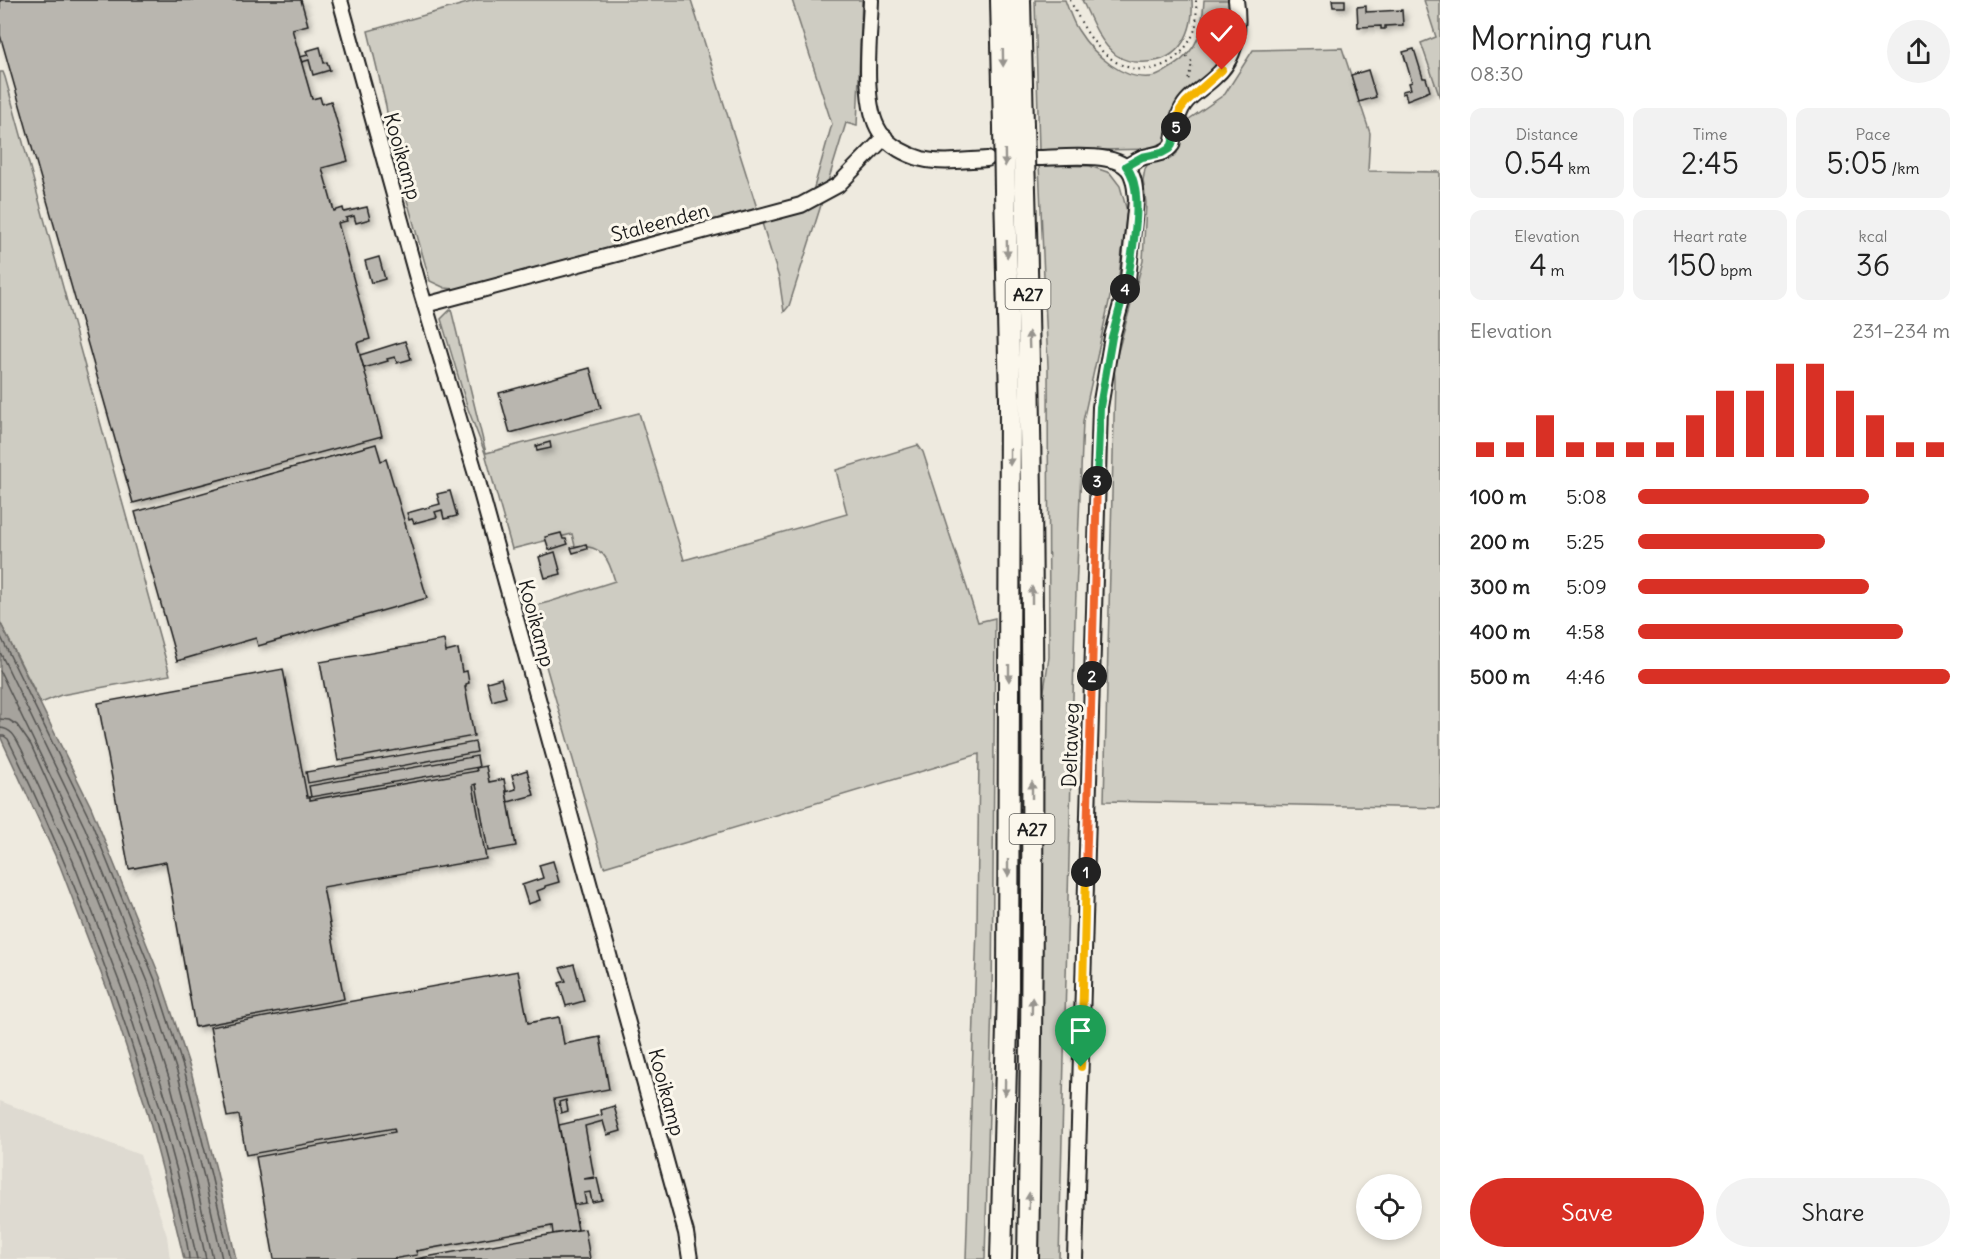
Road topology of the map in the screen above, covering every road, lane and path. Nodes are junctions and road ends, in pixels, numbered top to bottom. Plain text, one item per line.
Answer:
1 (340, 0) edge
2 (871, 0) edge
3 (1001, 0) edge
4 (1020, 0) edge
5 (1070, 0) edge
6 (1196, 0) edge
7 (1236, 0) edge
8 (1181, 54) junction
9 (1180, 110) junction
10 (1014, 126) junction
11 (885, 137) junction
12 (1036, 158) dead end
13 (987, 159) dead end
14 (1126, 166) junction
15 (425, 304) junction
16 (690, 1259) edge
17 (1001, 1259) edge
18 (1028, 1259) edge
19 (1075, 1259) edge

1 - 15 street, Kooikamp
2 - 11 street
3 -> 10 highway, A27
4 - 10 highway, A27
5 - 8 path
6 - 8 path
7 - 9 street
8 - 9 path
9 - 14 street
10 -> 17 highway, A27, bridge
18 -> 10 highway, A27, bridge
11 - 13 street
11 - 15 street, Staleenden
12 - 14 street
14 - 19 street, Deltaweg
15 - 16 street, Kooikamp

